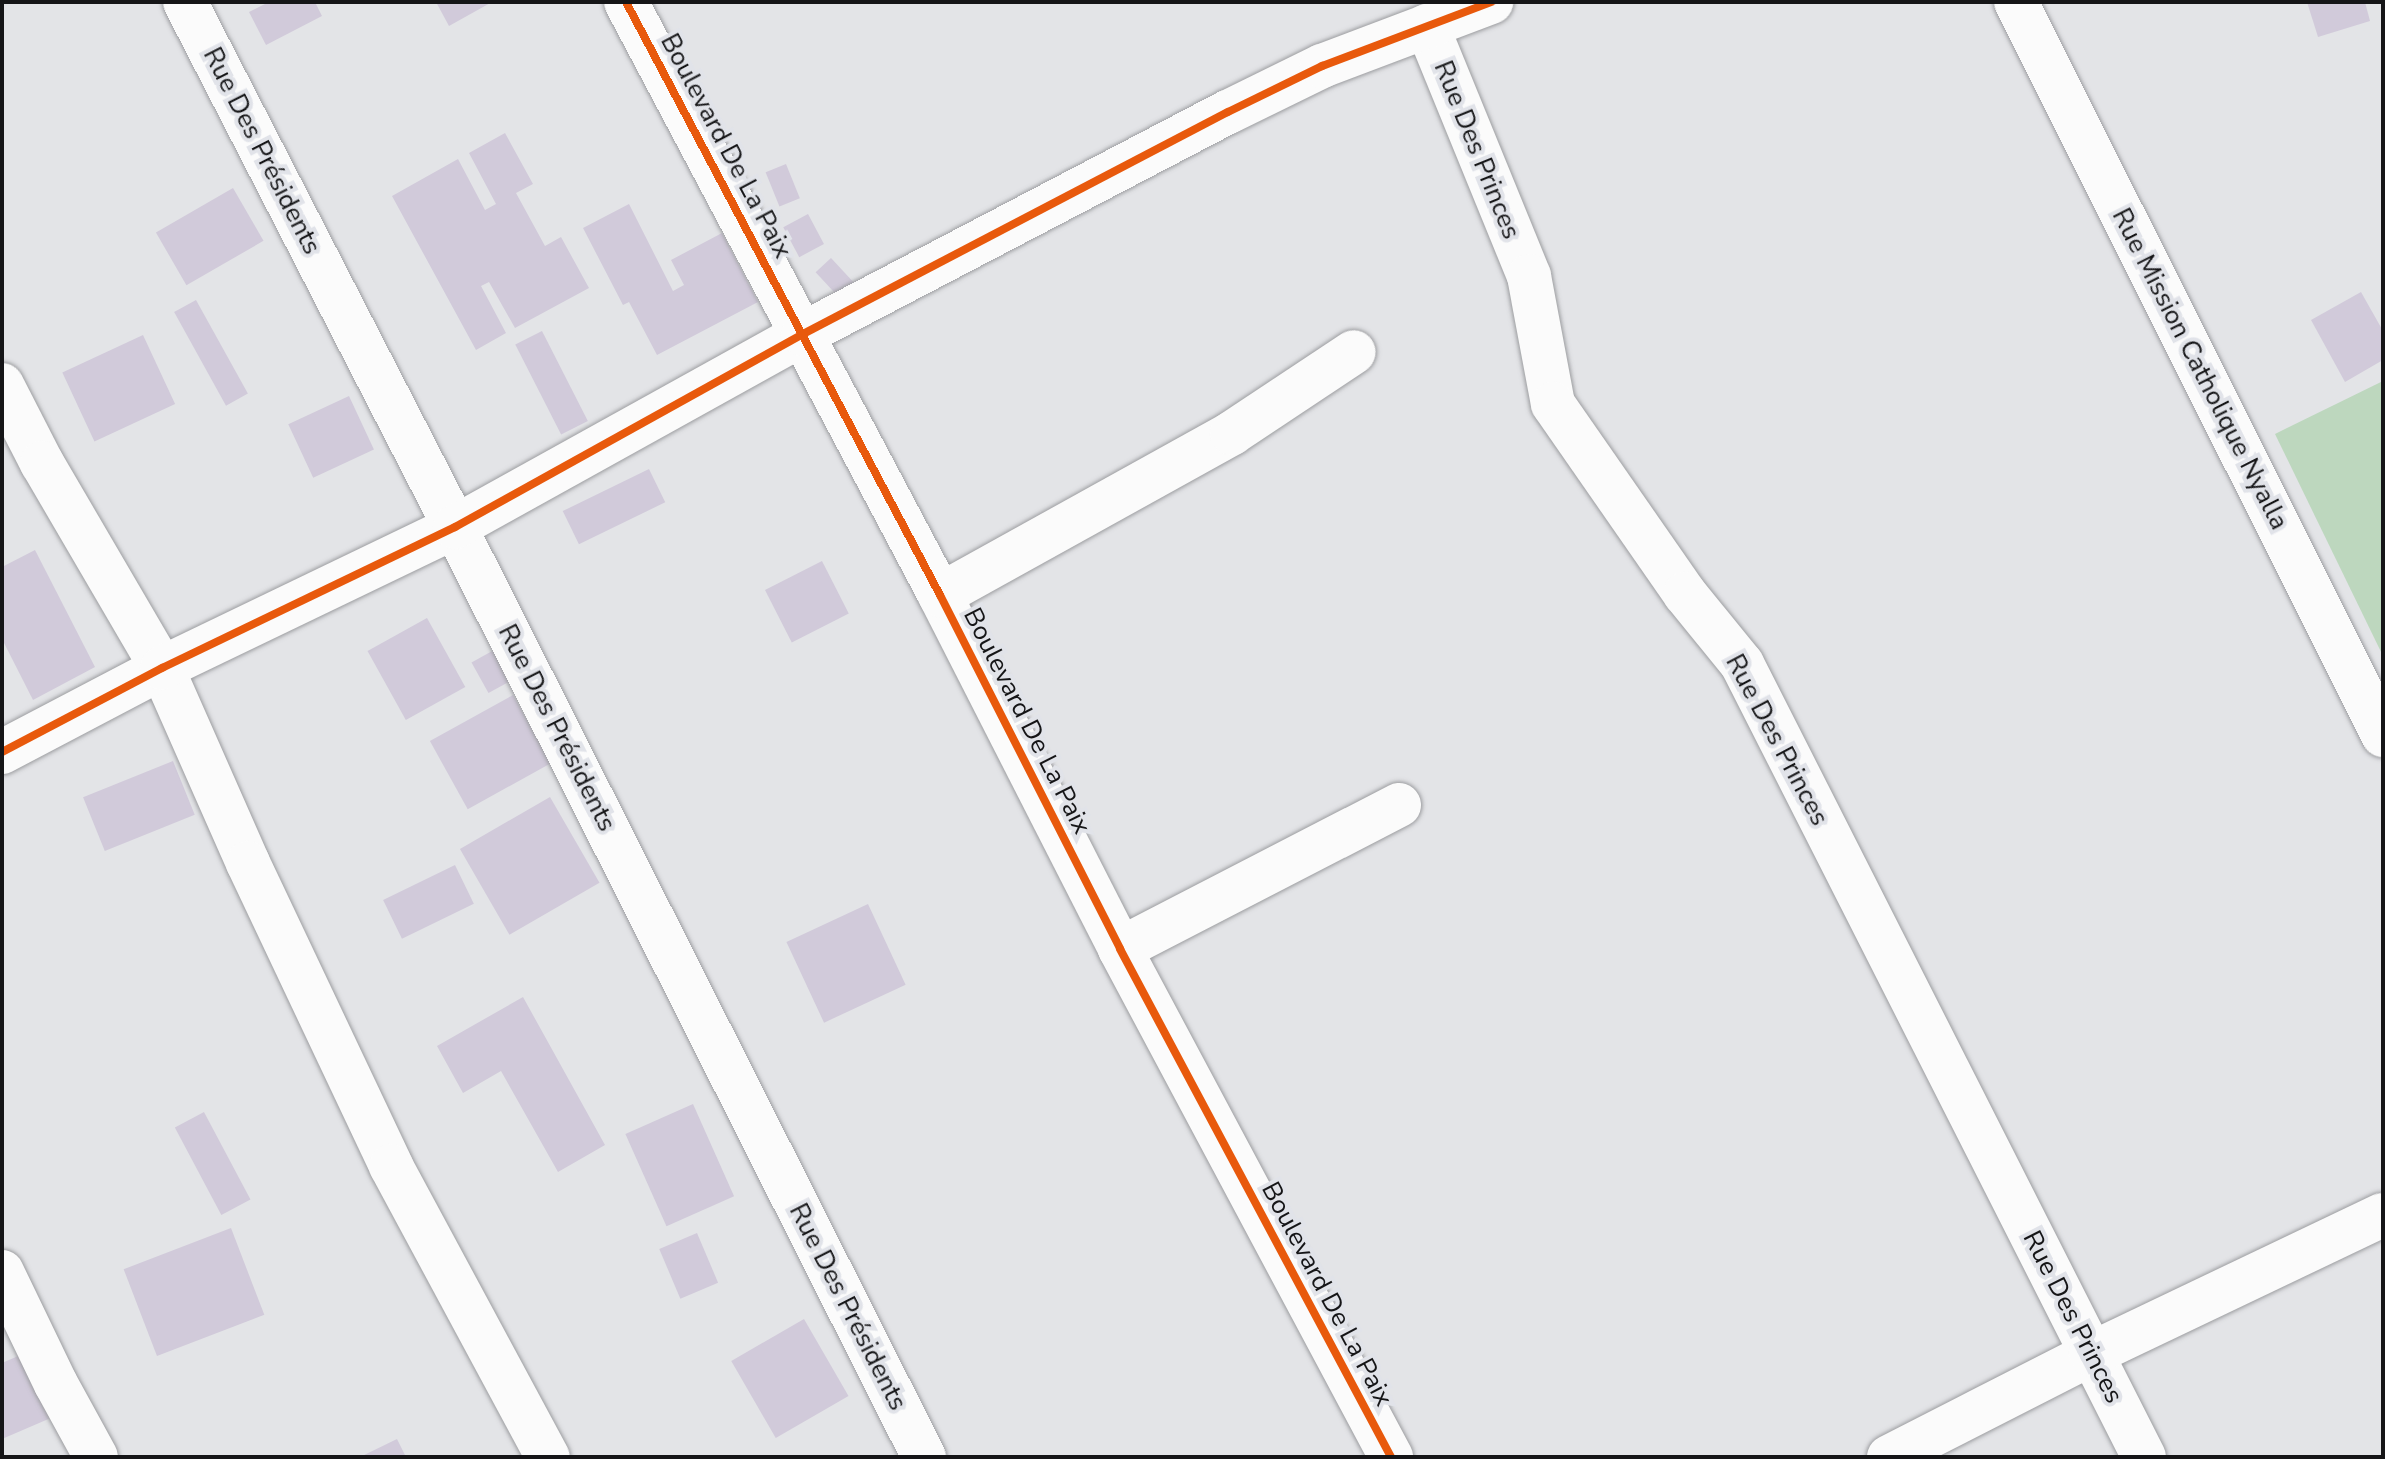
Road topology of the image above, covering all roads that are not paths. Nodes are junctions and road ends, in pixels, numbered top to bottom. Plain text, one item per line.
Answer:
1 (185, 2) edge
2 (626, 2) edge
3 (1491, 2) edge
4 (2016, 2) edge
5 (1427, 26) junction
6 (803, 334) junction
7 (1354, 352) dead end
8 (2, 385) edge
9 (455, 527) junction
10 (940, 595) junction
11 (162, 668) junction
12 (2383, 735) edge
13 (2, 752) edge
14 (1399, 805) dead end
15 (1120, 949) junction
16 (2383, 1215) edge
17 (2, 1272) edge
18 (2091, 1354) junction
19 (96, 1457) edge
20 (548, 1457) edge
21 (924, 1457) edge
22 (1391, 1457) edge
23 (1889, 1457) edge
24 (2144, 1457) edge

1 - 9 street, Rue Des Présidents
2 - 6 street, Boulevard De La Paix
3 - 5 street
4 - 12 street, Rue Mission Catholique Nyalla
5 - 6 street
5 - 18 street, Rue Des Princes
6 - 9 street
6 - 10 street, Boulevard De La Paix
7 - 10 street
8 - 11 street
9 - 11 street
9 - 21 street, Rue Des Présidents
10 - 15 street, Boulevard De La Paix
11 - 13 street
11 - 20 street
14 - 15 street
15 - 22 street, Boulevard De La Paix
16 - 18 street
17 - 19 street
18 - 23 street
18 - 24 street, Rue Des Princes

